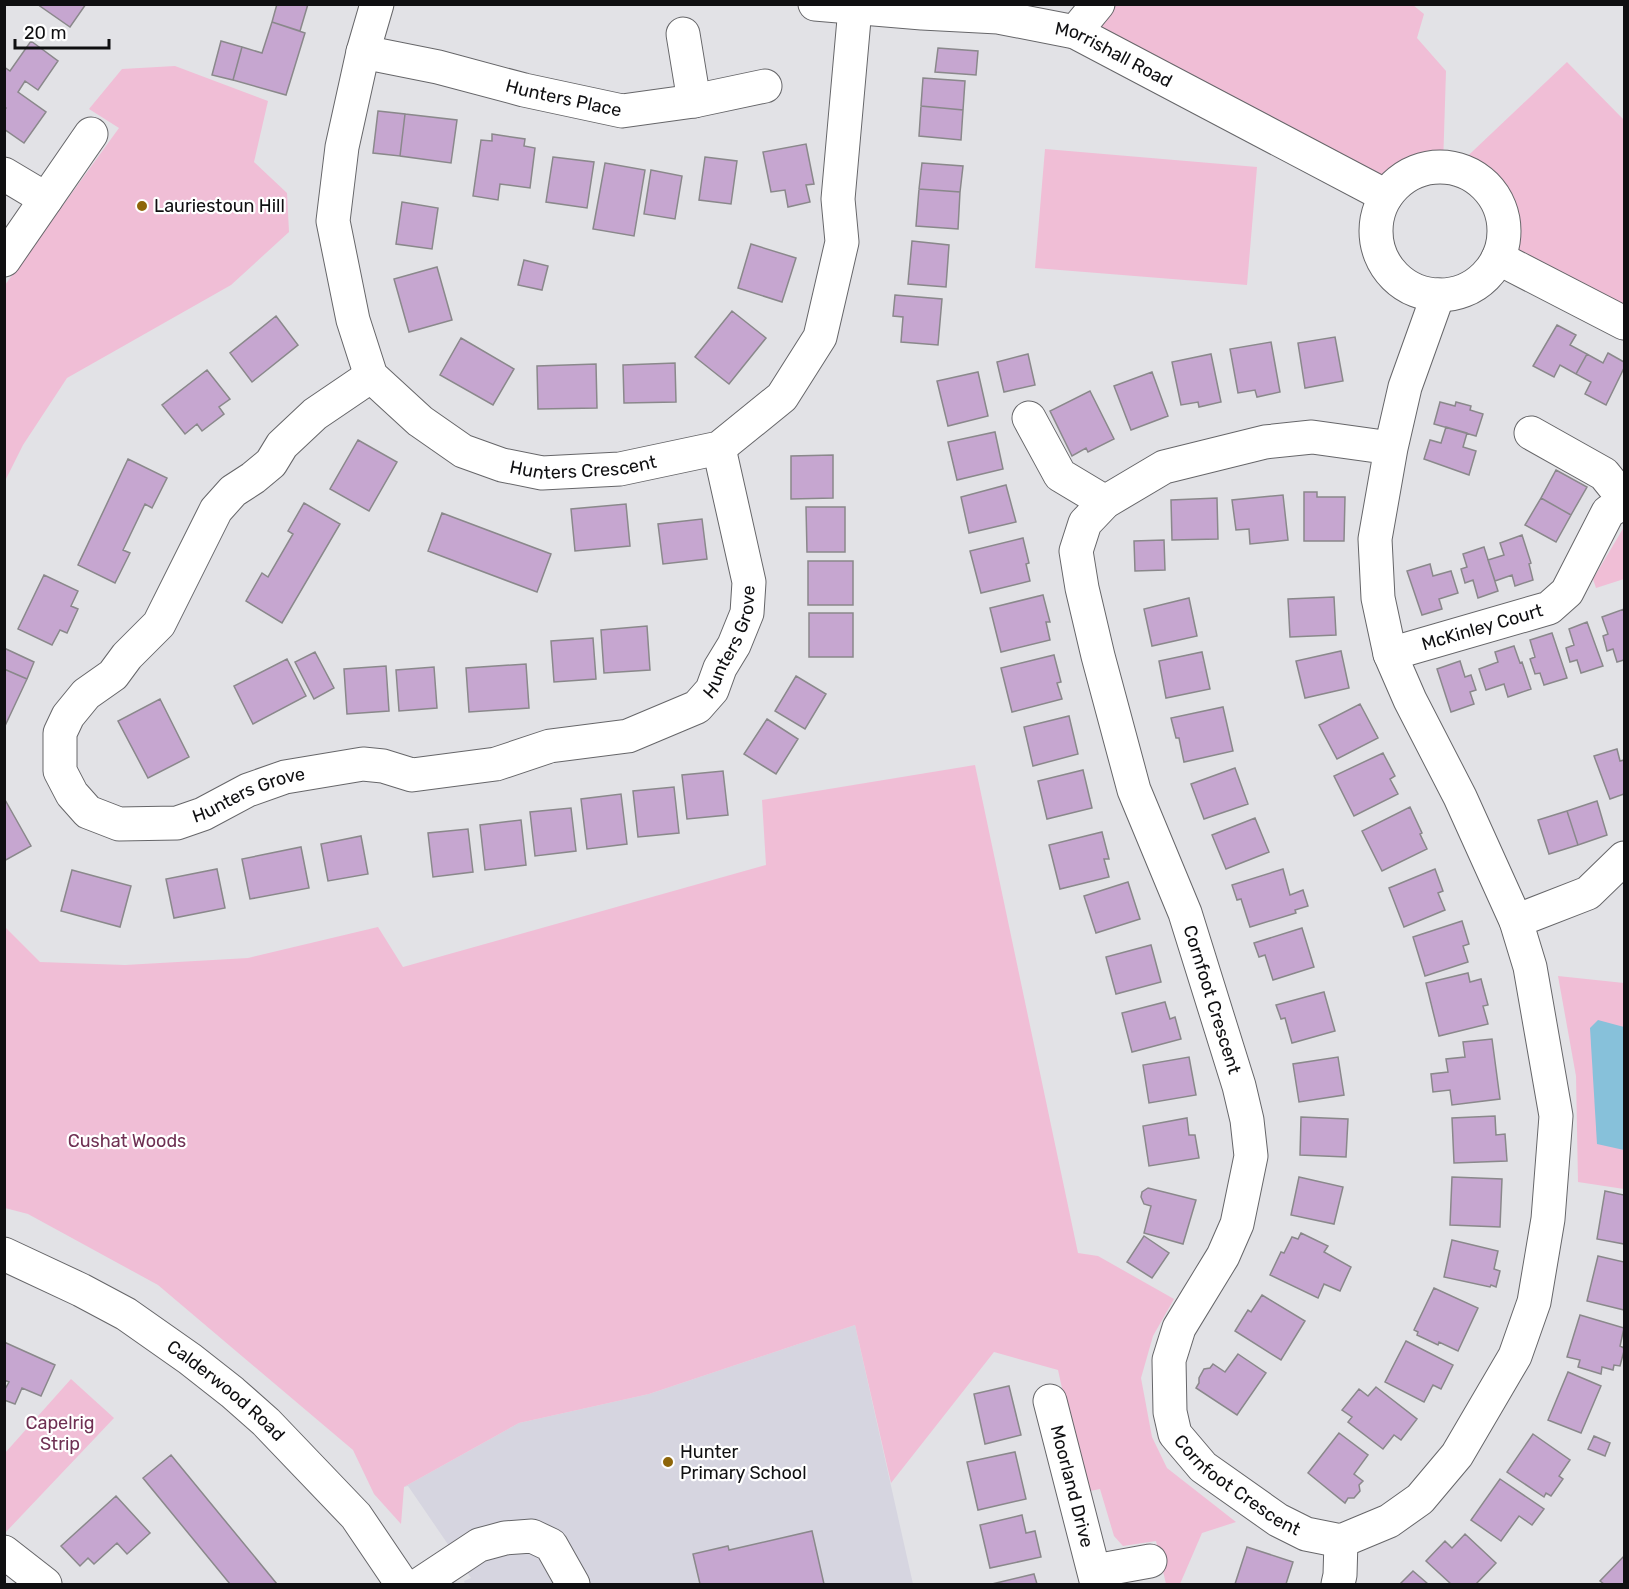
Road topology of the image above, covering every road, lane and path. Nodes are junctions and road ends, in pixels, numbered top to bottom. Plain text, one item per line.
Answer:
1 (377, 4) edge
2 (815, 4) edge
3 (1098, 4) edge
4 (855, 8) junction
5 (1076, 32) junction
6 (683, 34) dead end
7 (363, 52) junction
8 (765, 86) dead end
9 (694, 100) junction
10 (91, 134) dead end
11 (4, 174) edge
12 (1386, 196) junction
13 (46, 199) junction
14 (1498, 258) junction
15 (4, 260) edge
16 (1438, 295) junction
17 (1624, 323) edge
18 (371, 376) junction
19 (1029, 418) dead end
20 (1531, 433) dead end
21 (719, 448) junction
22 (1391, 448) junction
23 (1624, 501) edge
24 (1105, 502) junction
25 (1390, 654) junction
26 (1624, 858) edge
27 (1516, 921) junction
28 (4, 1254) edge
29 (1050, 1401) dead end
30 (1341, 1541) junction
31 (6, 1557) edge
32 (1150, 1561) dead end
33 (1096, 1578) edge
34 (45, 1584) edge
35 (402, 1584) edge
36 (420, 1584) edge
37 (573, 1584) edge
38 (1338, 1584) edge

1 - 7 street, Hunters Crescent
2 - 4 street, Morrishall Road
3 - 5 street
4 - 5 street, Morrishall Road
4 - 21 street, Hunters Crescent
5 - 12 street, Morrishall Road
6 - 9 street
7 - 9 street, Hunters Place
7 - 18 street, Hunters Crescent
8 - 9 street, Hunters Place
10 - 13 street
11 - 13 street
12 - 14 street
12 - 16 street
13 - 15 street
14 - 16 street
14 - 17 street
16 - 22 street
18 - 21 street, Hunters Crescent
18 - 21 street, Hunters Grove
19 - 24 street
20 - 23 street, McKinley Court
22 - 24 street, Cornfoot Crescent
22 - 25 street
23 - 25 street, McKinley Court
24 - 30 street, Cornfoot Crescent
25 - 27 street
26 - 27 street
27 - 30 street
28 - 35 street, Calderwood Road
29 - 33 street, Moorland Drive
30 - 38 street
31 - 34 street
32 - 33 street, Moorland Drive
36 - 37 street

